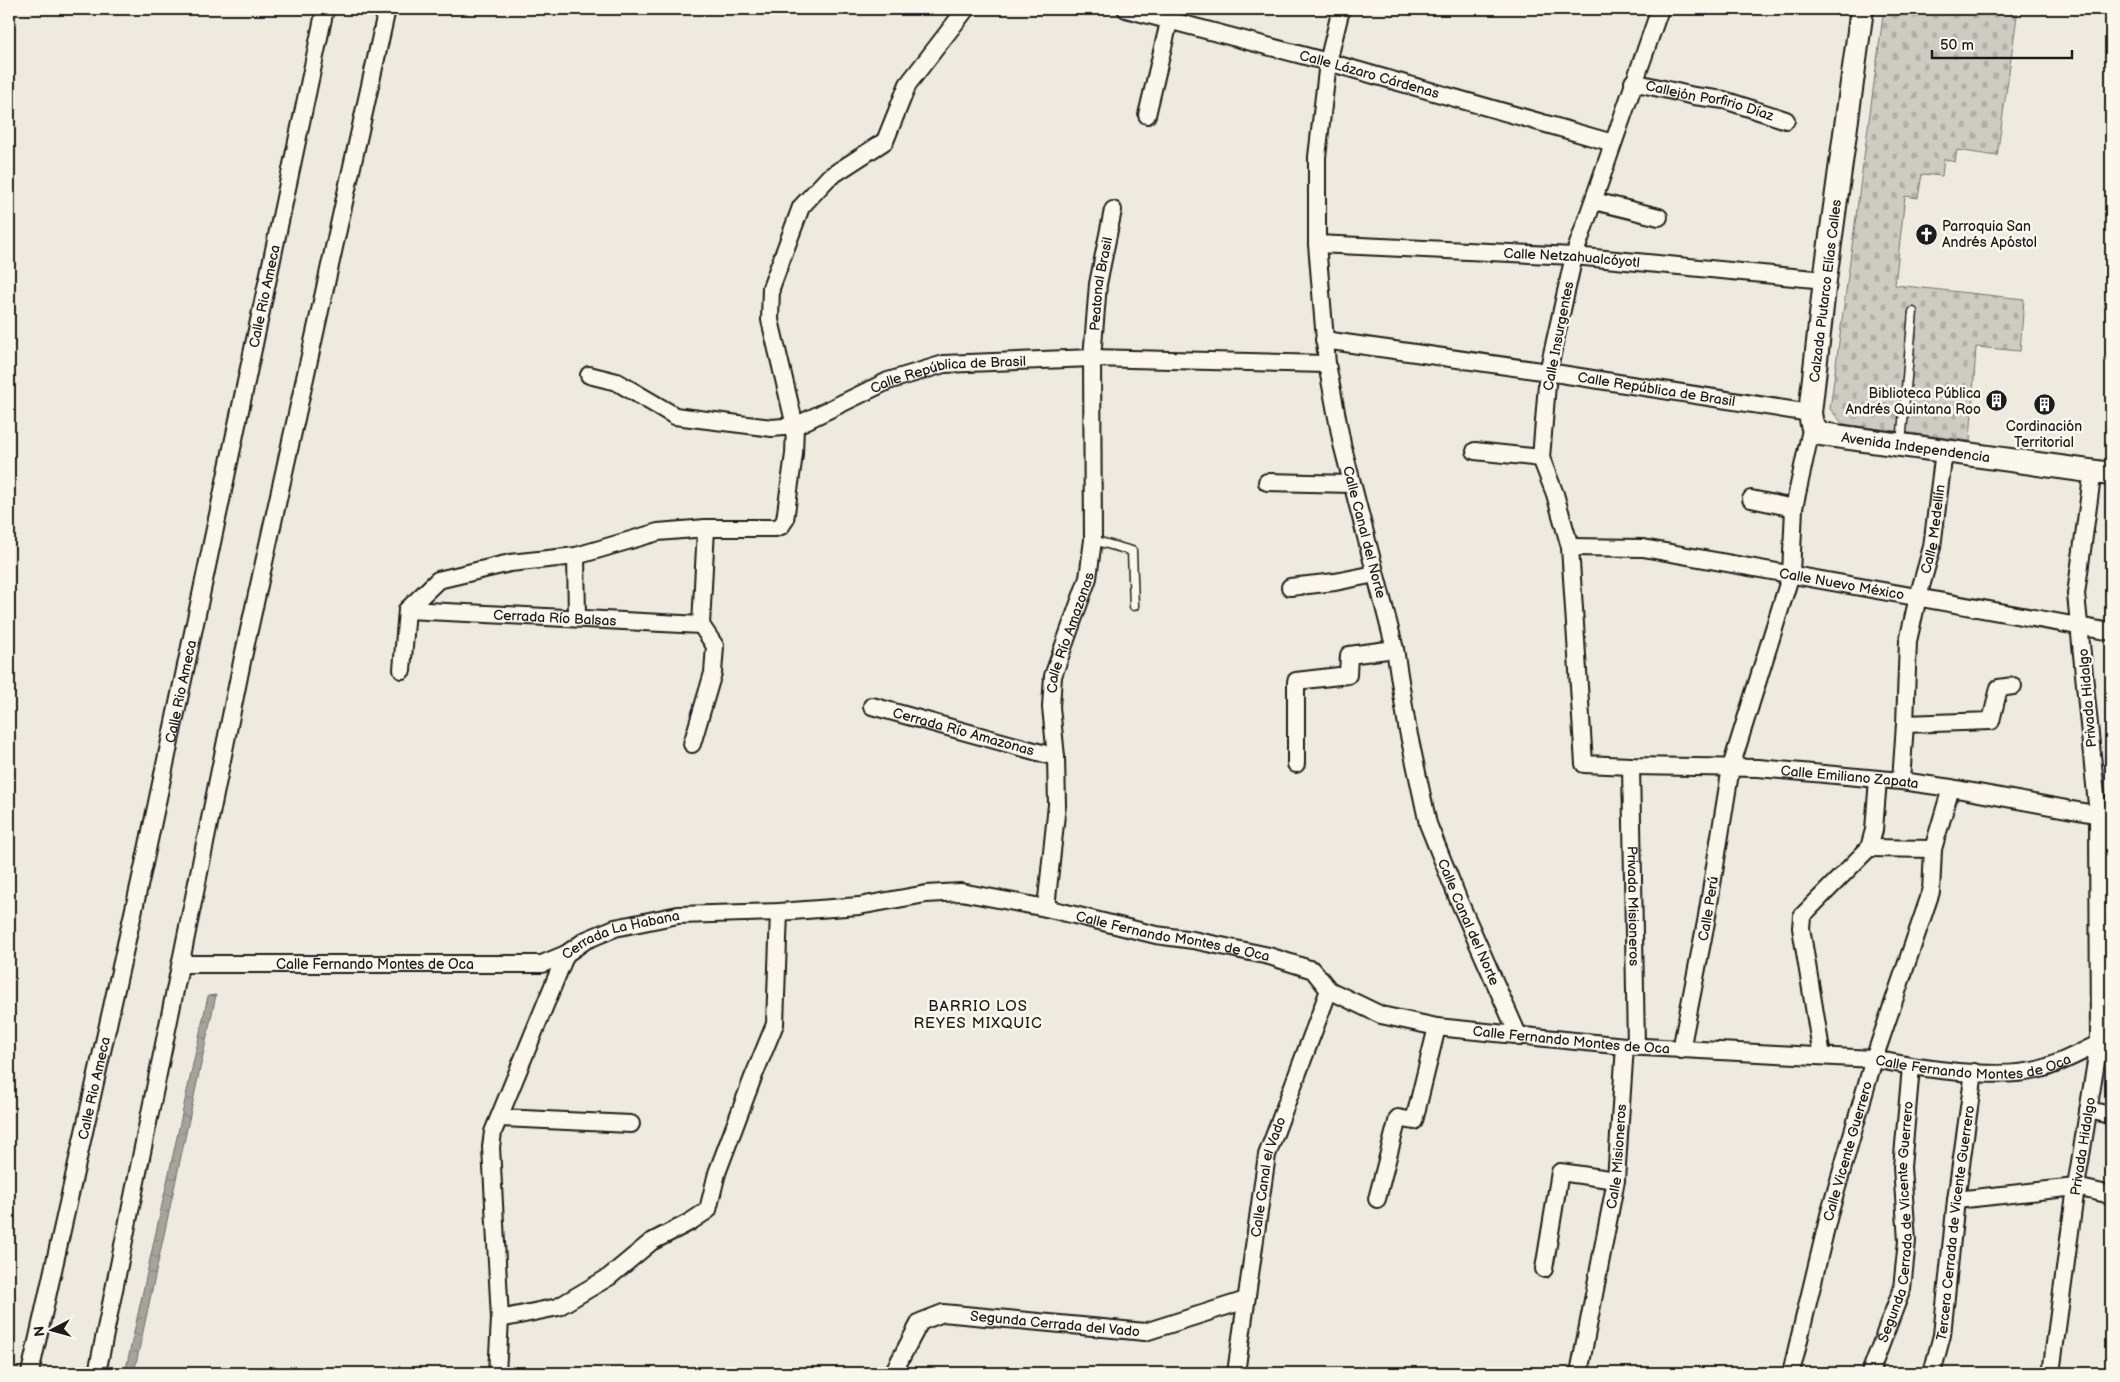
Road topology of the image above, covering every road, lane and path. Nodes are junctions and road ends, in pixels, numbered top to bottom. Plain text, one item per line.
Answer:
1 (325, 9) edge
2 (387, 9) edge
3 (966, 9) edge
4 (1126, 9) edge
5 (1341, 9) edge
6 (1660, 9) edge
7 (1862, 9) edge
8 (1169, 22) junction
9 (1328, 62) junction
10 (1633, 82) junction
11 (1148, 115) dead end
12 (1786, 120) dead end
13 (1613, 143) junction
14 (1594, 201) junction
15 (1113, 210) dead end
16 (1659, 218) dead end
17 (1318, 244) junction
18 (1574, 256) junction
19 (1825, 280) junction
20 (1913, 312) dead end
21 (1324, 340) junction
22 (1092, 358) junction
23 (1327, 364) junction
24 (1548, 372) junction
25 (589, 376) dead end
26 (1811, 419) junction
27 (795, 426) junction
28 (1901, 445) junction
29 (1475, 451) dead end
30 (1944, 451) junction
31 (1541, 458) junction
32 (2102, 472) edge
33 (1267, 482) dead end
34 (1352, 484) junction
35 (1751, 499) dead end
36 (1794, 508) junction
37 (706, 528) junction
38 (1093, 540) junction
39 (1570, 546) junction
40 (576, 556) junction
41 (1375, 574) junction
42 (1791, 574) junction
43 (1290, 587) dead end
44 (1918, 597) junction
45 (1134, 606) dead end
46 (407, 610) junction
47 (577, 618) junction
48 (701, 625) junction
49 (2080, 626) junction
50 (2111, 632) edge
51 (1395, 649) junction
52 (402, 670) dead end
53 (2013, 686) dead end
54 (872, 706) dead end
55 (1905, 724) junction
56 (692, 744) dead end
57 (1056, 757) junction
58 (1296, 764) dead end
59 (1584, 764) joint
60 (1631, 766) junction
61 (1730, 768) junction
62 (1878, 779) junction
63 (1901, 781) junction
64 (1951, 788) junction
65 (2105, 816) edge
66 (1869, 848) junction
67 (1933, 849) junction
68 (1046, 908) junction
69 (779, 912) junction
70 (566, 954) junction
71 (182, 964) junction
72 (1329, 990) junction
73 (1437, 1027) junction
74 (1519, 1037) junction
75 (2105, 1041) edge
76 (1630, 1046) junction
77 (1681, 1050) junction
78 (1822, 1056) junction
79 (1874, 1059) junction
80 (1911, 1067) junction
81 (1974, 1072) junction
82 (2088, 1110) junction
83 (2111, 1115) edge
84 (500, 1118) junction
85 (631, 1124) dead end
86 (1616, 1180) junction
87 (2076, 1187) junction
88 (2111, 1195) edge
89 (1377, 1199) dead end
90 (1956, 1200) junction
91 (1544, 1269) dead end
92 (1246, 1300) junction
93 (500, 1319) junction
94 (30, 1373) edge
95 (97, 1373) edge
96 (497, 1373) edge
97 (893, 1373) edge
98 (1236, 1373) edge
99 (1579, 1373) edge
100 (1791, 1373) edge
101 (1870, 1373) edge
102 (1932, 1373) edge
103 (2051, 1373) edge

1 - 94 street, Calle Rio Ameca
2 - 71 street
3 - 27 street
4 - 8 street, Calle Lázaro Cárdenas
5 - 9 street, Calle Canal del Norte
6 - 10 street, Calle Insurgentes
7 - 19 main road, Calzada Plutarco Elías Calles
8 - 9 street, Calle Lázaro Cárdenas
8 - 11 street
9 - 13 street, Calle Lázaro Cárdenas
9 - 17 street, Calle Canal del Norte
10 - 12 street, Callejón Porfirio Díaz
10 - 13 street, Calle Insurgentes
13 - 14 street, Calle Insurgentes
14 - 16 street
14 - 18 street, Calle Insurgentes
15 - 22 street, Peatonal Brasil
17 - 18 street, Calle Netzahualcóyotl
17 - 21 street, Calle Canal del Norte
18 - 19 street, Calle Netzahualcóyotl
18 - 24 street, Calle Insurgentes
19 - 26 main road, Calzada Plutarco Elías Calles
20 - 28 lane
21 - 23 street, Calle Canal del Norte
21 - 24 street, Calle República de Brasil
22 - 23 street, Calle República de Brasil
22 - 27 street, Calle República de Brasil
22 - 38 street, Calle Río Amazonas
23 - 34 street, Calle Canal del Norte
24 - 26 street, Calle República de Brasil
24 - 31 street, Calle Insurgentes
25 - 27 street, Calle República de Brasil
26 - 28 main road, Avenida Independencia
26 - 36 street, Calzada Plutarco Elías Calles
27 - 37 street
28 - 30 main road, Avenida Independencia
29 - 31 street
30 - 32 main road, Avenida Independencia
30 - 44 street, Calle Medellín
31 - 39 street, Calle Insurgentes
32 - 49 street, Privada Hidalgo
33 - 34 street
34 - 41 street, Calle Canal del Norte
35 - 36 street
36 - 42 street, Calzada Plutarco Elías Calles
37 - 40 street
37 - 48 street
38 - 45 lane
38 - 57 street, Calle Río Amazonas
39 - 42 street, Calle Nuevo México
39 - 59 street, Calle Insurgentes
40 - 46 street
40 - 47 street
41 - 43 street
41 - 51 street, Calle Canal del Norte
42 - 44 street, Calle Nuevo México
42 - 61 street, Calle Perú
44 - 49 street, Calle Nuevo México
44 - 55 street, Calle Medellín
46 - 47 street, Cerrada Río Balsas
46 - 52 street
47 - 48 street, Cerrada Río Balsas
48 - 56 street
49 - 50 street, Calle Nuevo México
49 - 65 street, Privada Hidalgo
51 - 58 street
51 - 74 street, Calle Canal del Norte
53 - 55 street
54 - 57 street, Cerrada Río Amazonas
55 - 63 street, Calle Medellín
57 - 68 street, Calle Río Amazonas
59 - 60 street, Calle Emiliano Zapata
60 - 61 street, Calle Emiliano Zapata
60 - 76 street, Privada Misioneros
61 - 62 street, Calle Emiliano Zapata
61 - 77 street, Calle Perú
62 - 63 street, Calle Emiliano Zapata
62 - 66 street
63 - 64 street, Calle Emiliano Zapata
64 - 65 street, Calle Emiliano Zapata
64 - 67 street, Calle Vicente Guerrero
65 - 75 street, Privada Hidalgo
66 - 67 street
66 - 78 street
67 - 79 street, Calle Vicente Guerrero
68 - 69 street, Cerrada La Habana
68 - 72 street, Calle Fernando Montes de Oca
69 - 70 street, Cerrada La Habana
69 - 93 street
70 - 71 street, Calle Fernando Montes de Oca
70 - 84 street, Cerrada La Habana
71 - 95 street
72 - 73 street, Calle Fernando Montes de Oca
72 - 92 street, Calle Canal el Vado
73 - 74 street, Calle Fernando Montes de Oca
73 - 89 street
74 - 76 street, Calle Fernando Montes de Oca
75 - 81 street, Calle Fernando Montes de Oca
75 - 82 street, Privada Hidalgo
76 - 77 street, Calle Fernando Montes de Oca
76 - 86 street, Calle Misioneros
77 - 78 street, Calle Fernando Montes de Oca
78 - 79 street, Calle Fernando Montes de Oca
79 - 80 street, Calle Fernando Montes de Oca
79 - 100 street, Calle Vicente Guerrero
80 - 81 street, Calle Fernando Montes de Oca
80 - 101 street, Segunda Cerrada de Vicente Guerrero
81 - 90 street, Tercera Cerrada de Vicente Guerrero
82 - 83 street
82 - 87 street, Privada Hidalgo
84 - 85 street
84 - 93 street, Cerrada La Habana
86 - 91 street
86 - 99 street, Calle Misioneros
87 - 88 street
87 - 90 street
87 - 103 street, Privada Hidalgo
90 - 102 street, Tercera Cerrada de Vicente Guerrero
92 - 97 street, Segunda Cerrada del Vado
92 - 98 street, Calle Canal el Vado
93 - 96 street, Cerrada La Habana

